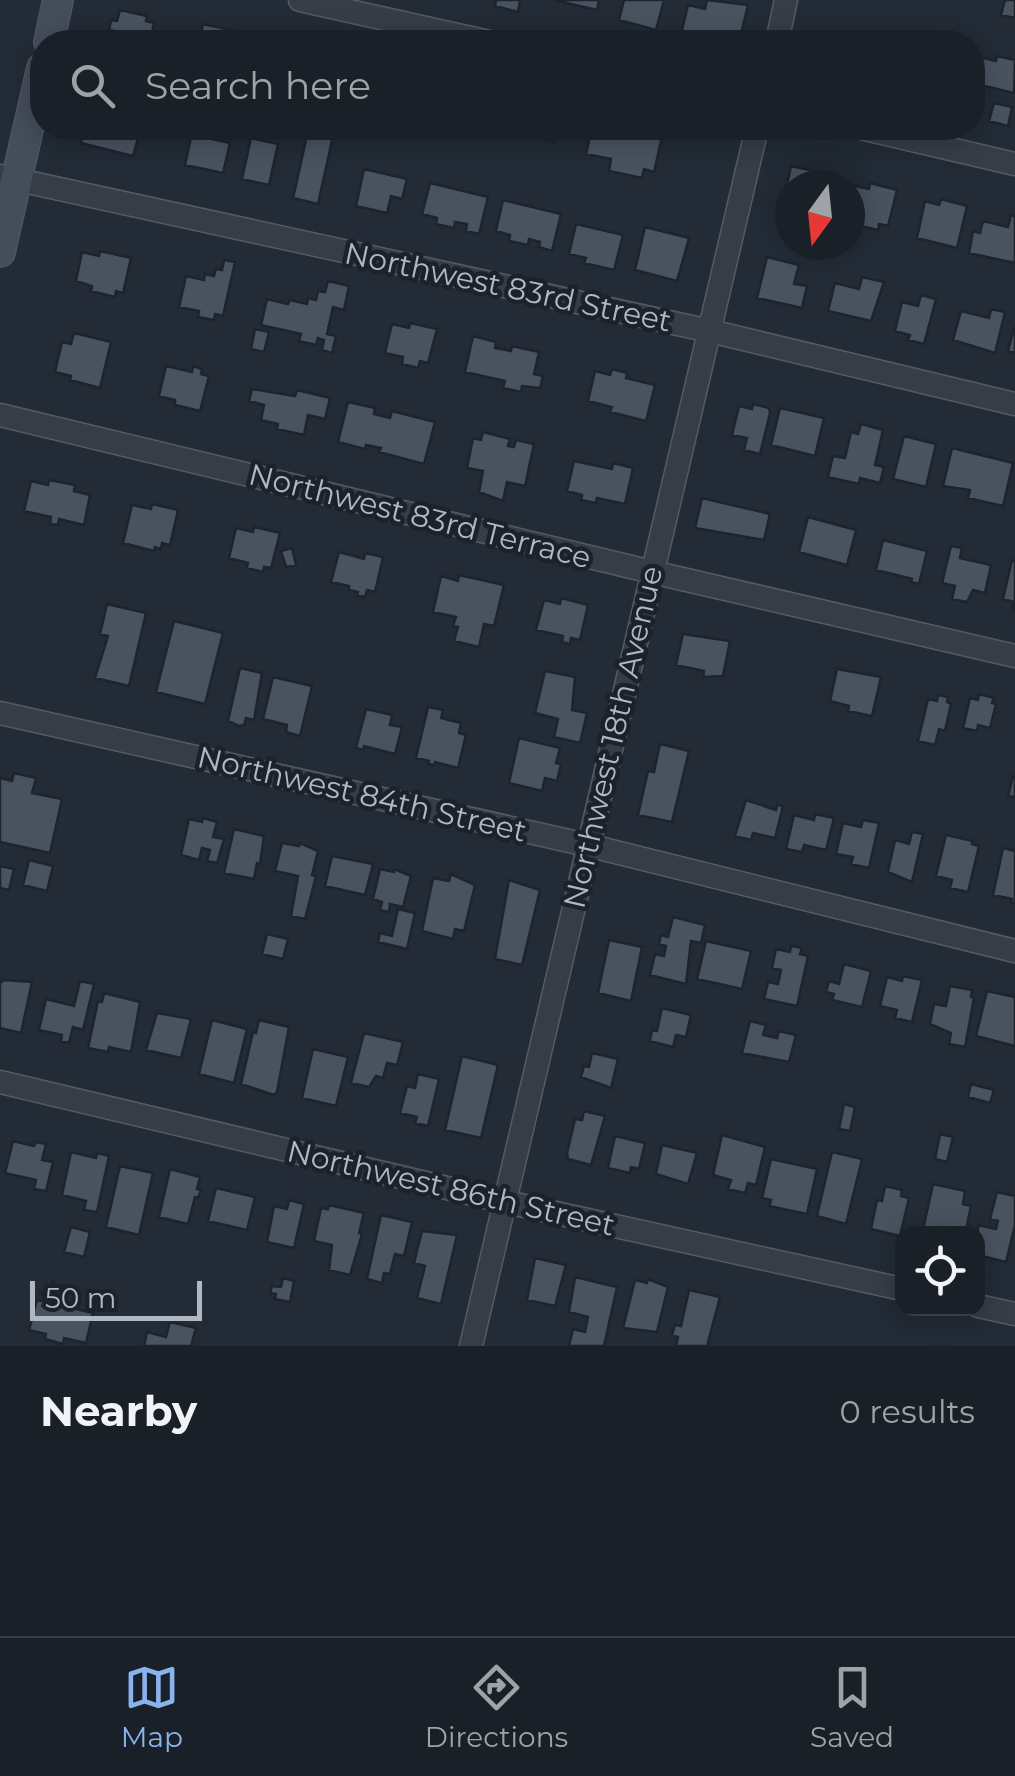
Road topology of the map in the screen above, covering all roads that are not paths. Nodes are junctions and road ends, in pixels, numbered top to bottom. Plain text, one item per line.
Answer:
1 (58, 0) edge
2 (300, 0) edge
3 (786, 0) edge
4 (51, 30) edge
5 (435, 30) edge
6 (779, 30) edge
7 (30, 106) edge
8 (754, 140) edge
9 (912, 140) edge
10 (1015, 164) edge
11 (8, 177) edge
12 (0, 252) edge
13 (710, 331) junction
14 (1015, 404) edge
15 (0, 414) edge
16 (652, 572) junction
17 (1015, 656) edge
18 (0, 713) edge
19 (587, 845) junction
20 (1015, 951) edge
21 (0, 1082) edge
22 (506, 1202) junction
23 (895, 1287) edge
24 (985, 1308) edge
25 (1015, 1314) edge
26 (471, 1346) edge

1 - 4 main road
2 - 5 street
3 - 6 street
7 - 11 main road
8 - 13 street, Northwest 18th Avenue
9 - 10 street
11 - 12 main road
11 - 13 street, Northwest 83rd Street
13 - 14 street, Northwest 83rd Street
13 - 16 street, Northwest 18th Avenue
15 - 16 street, Northwest 83rd Terrace
16 - 17 street, Northwest 83rd Terrace
16 - 19 street, Northwest 18th Avenue
18 - 19 street, Northwest 84th Street
19 - 20 street, Northwest 84th Street
19 - 22 street, Northwest 18th Avenue
21 - 22 street, Northwest 86th Street
22 - 23 street, Northwest 86th Street
22 - 26 street, Northwest 18th Avenue
24 - 25 street

